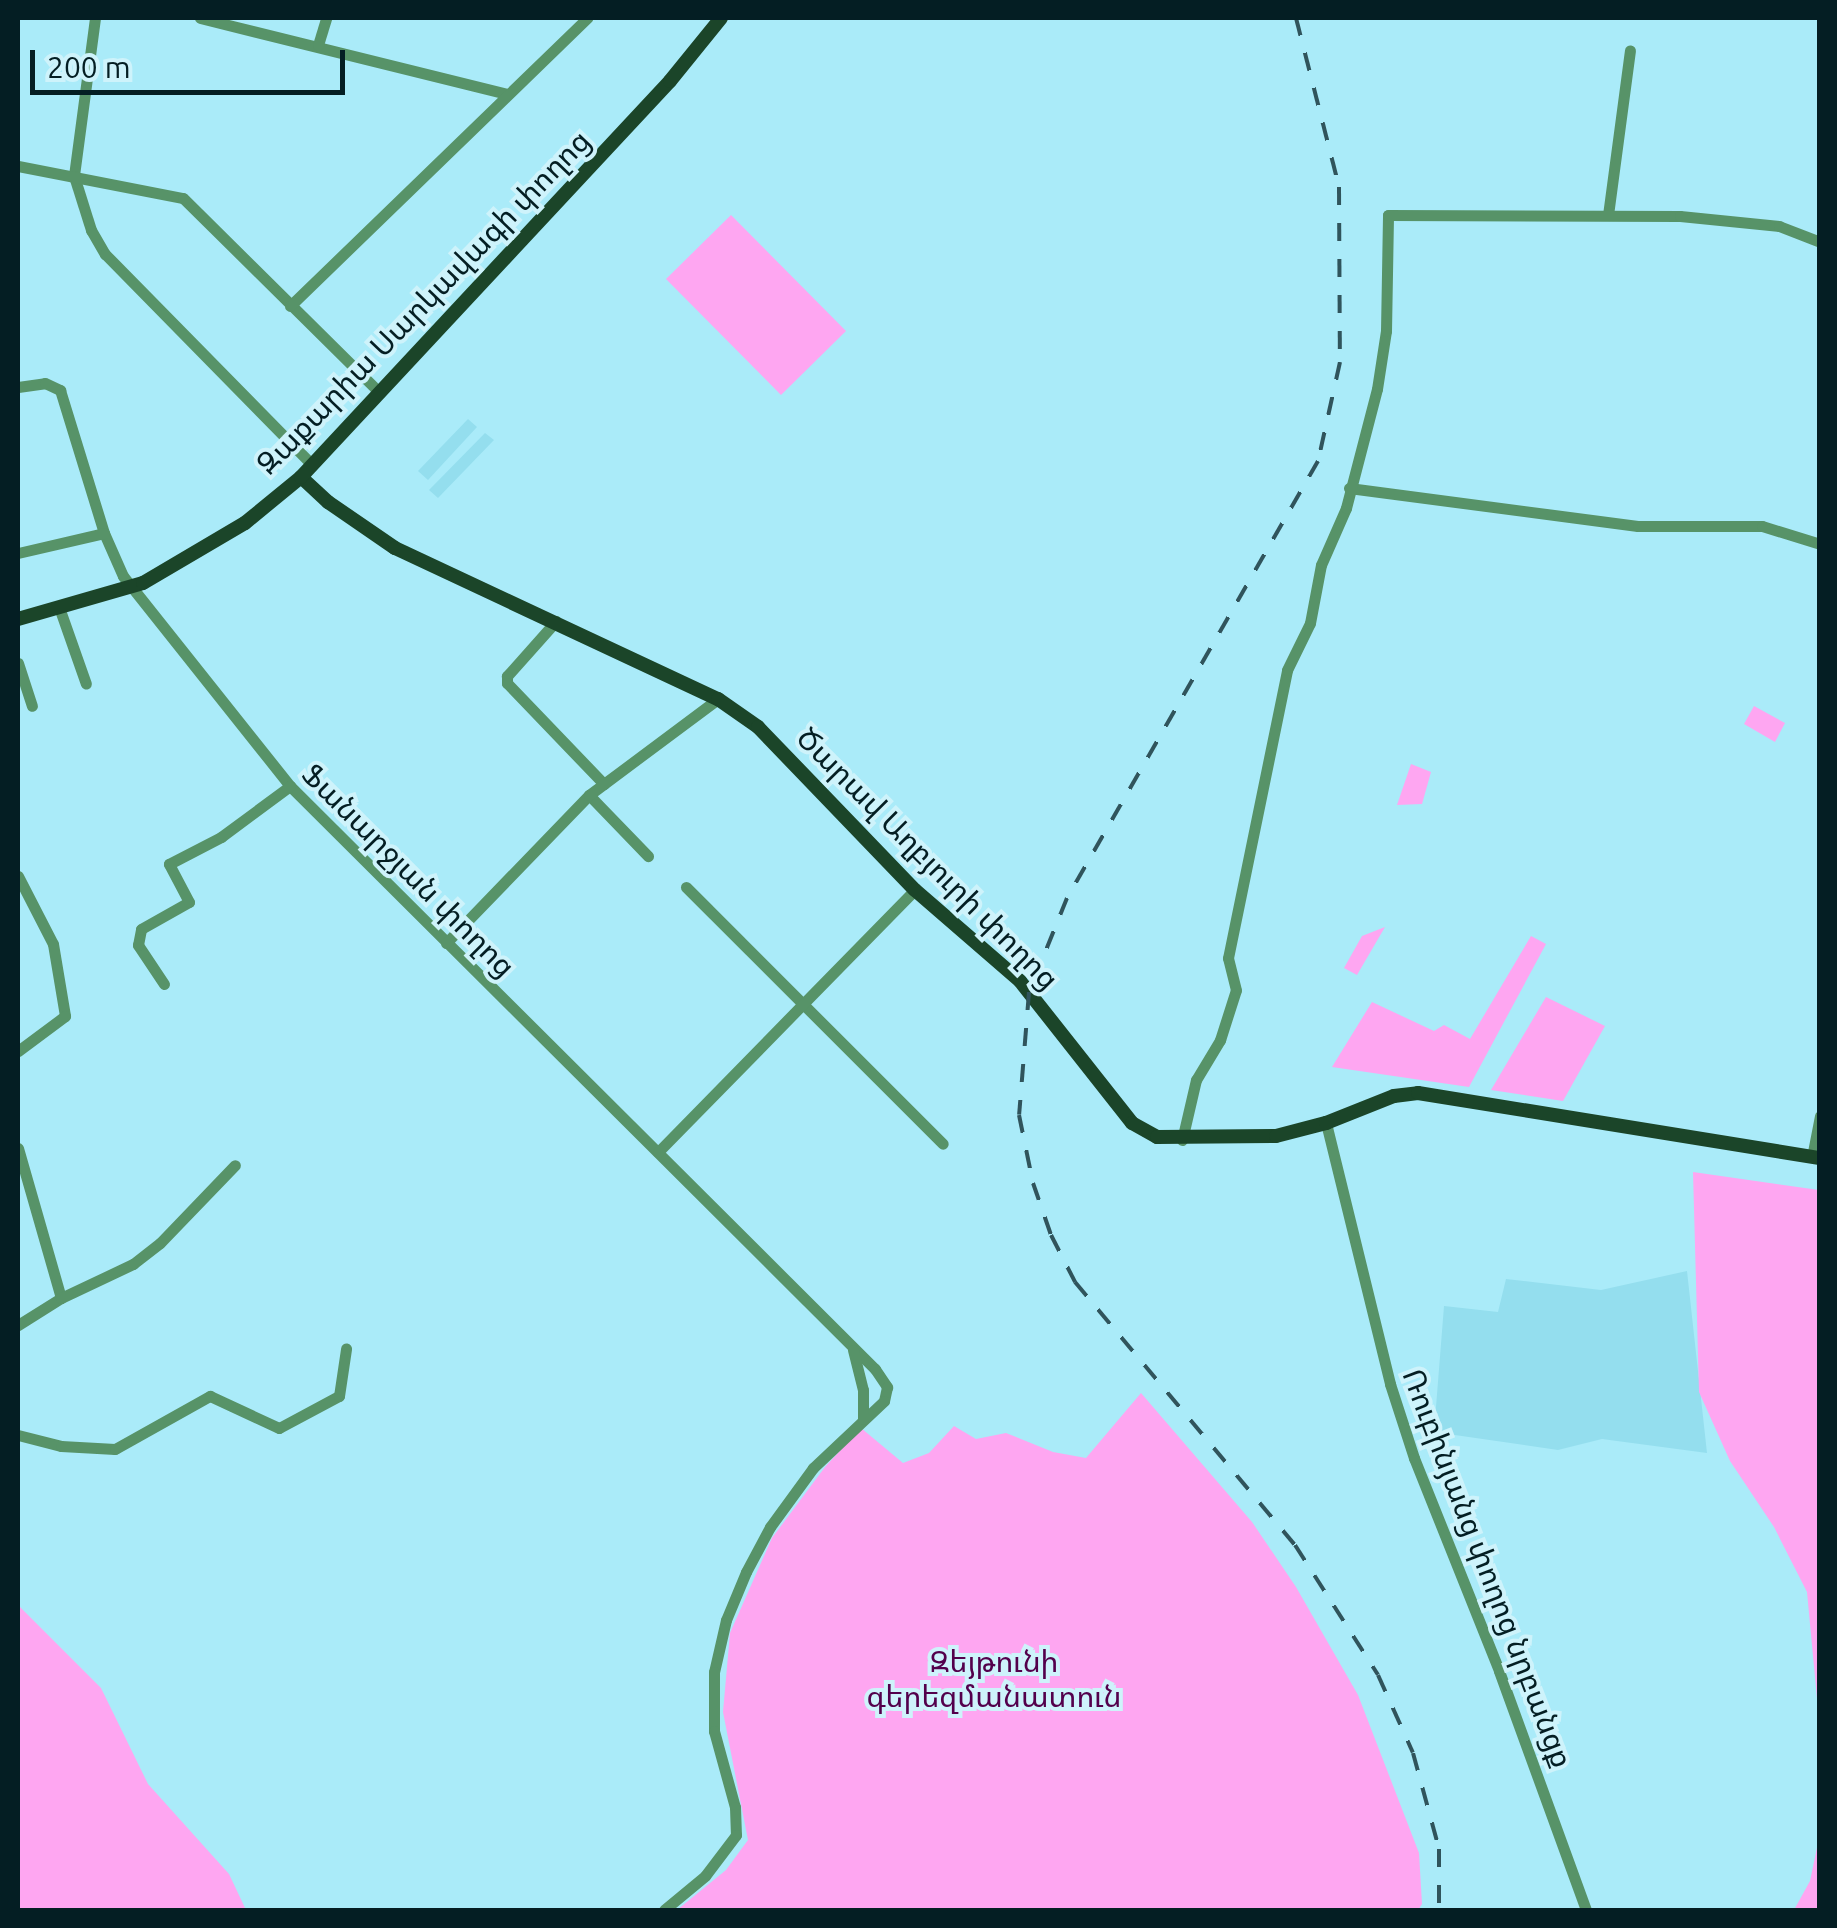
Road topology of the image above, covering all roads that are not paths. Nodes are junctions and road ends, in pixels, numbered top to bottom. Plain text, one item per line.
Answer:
1 (95, 18) edge
2 (200, 18) edge
3 (326, 18) edge
4 (587, 18) edge
5 (721, 18) edge
6 (318, 46) junction
7 (1630, 50) dead end
8 (508, 94) junction
9 (18, 166) edge
10 (74, 176) junction
11 (1608, 215) junction
12 (1820, 242) edge
13 (290, 306) junction
14 (18, 387) edge
15 (380, 393) junction
16 (312, 465) junction
17 (301, 476) junction
18 (1349, 488) junction
19 (104, 533) junction
20 (1820, 544) edge
21 (18, 552) edge
22 (131, 588) junction
23 (60, 610) junction
24 (18, 620) edge
25 (556, 621) junction
26 (18, 663) edge
27 (86, 684) dead end
28 (718, 699) junction
29 (32, 706) dead end
30 (604, 784) junction
31 (290, 786) junction
32 (589, 796) junction
33 (648, 856) dead end
34 (18, 876) edge
35 (686, 887) dead end
36 (916, 890) junction
37 (446, 943) junction
38 (164, 984) dead end
39 (804, 1004) junction
40 (18, 1051) edge
41 (1820, 1116) edge
42 (1326, 1123) junction
43 (1182, 1140) junction
44 (943, 1144) dead end
45 (18, 1148) edge
46 (658, 1152) junction
47 (1816, 1158) edge
48 (235, 1165) dead end
49 (61, 1298) junction
50 (18, 1325) edge
51 (346, 1349) dead end
52 (853, 1350) junction
53 (862, 1419) junction
54 (18, 1436) edge
55 (664, 1910) edge
56 (1586, 1910) edge

1 - 10 street
2 - 6 street
3 - 6 street
4 - 8 street
5 - 15 main road, Զաքարիա Սարկավագի փողոց
6 - 8 street
7 - 11 street
8 - 13 street
9 - 10 street
10 - 13 street
10 - 16 street
11 - 12 street
11 - 18 street
13 - 15 street
14 - 19 street, Ֆանարջյան փողոց
15 - 16 main road, Զաքարիա Սարկավագի փողոց
16 - 17 main road, Զաքարիա Սարկավագի փողոց
17 - 22 main road, Զաքարիա Սարկավագի փողոց
17 - 25 main road, Ծարավ Աղբյուրի փողոց
18 - 20 street
18 - 43 street
19 - 21 street
19 - 22 street, Ֆանարջյան փողոց
22 - 23 main road, Զաքարիա Սարկավագի փողոց
22 - 31 street, Ֆանարջյան փողոց
23 - 24 main road, Զաքարիա Սարկավագի փողոց
23 - 27 street
25 - 28 main road, Ծարավ Աղբյուրի փողոց
25 - 30 street
26 - 29 street
28 - 30 street
28 - 36 main road, Ծարավ Աղբյուրի փողոց
30 - 32 street
31 - 37 street, Ֆանարջյան փողոց
31 - 38 street
32 - 33 street
32 - 37 street
34 - 40 street
35 - 39 street
36 - 39 street
36 - 43 main road, Ծարավ Աղբյուրի փողոց
37 - 46 street, Ֆանարջյան փողոց
39 - 44 street
39 - 46 street
41 - 47 street
42 - 43 main road, Ծարավ Աղբյուրի փողոց
42 - 47 main road, Ծարավ Աղբյուրի փողոց
42 - 56 street, Ռուբինյանց փողոց նրբանցք
45 - 49 street
46 - 52 street, Ֆանարջյան փողոց
48 - 49 street
49 - 50 street
51 - 54 street
52 - 53 street
52 - 53 street, Ֆանարջյան փողոց
53 - 55 street, Ֆանարջյան փողոց

